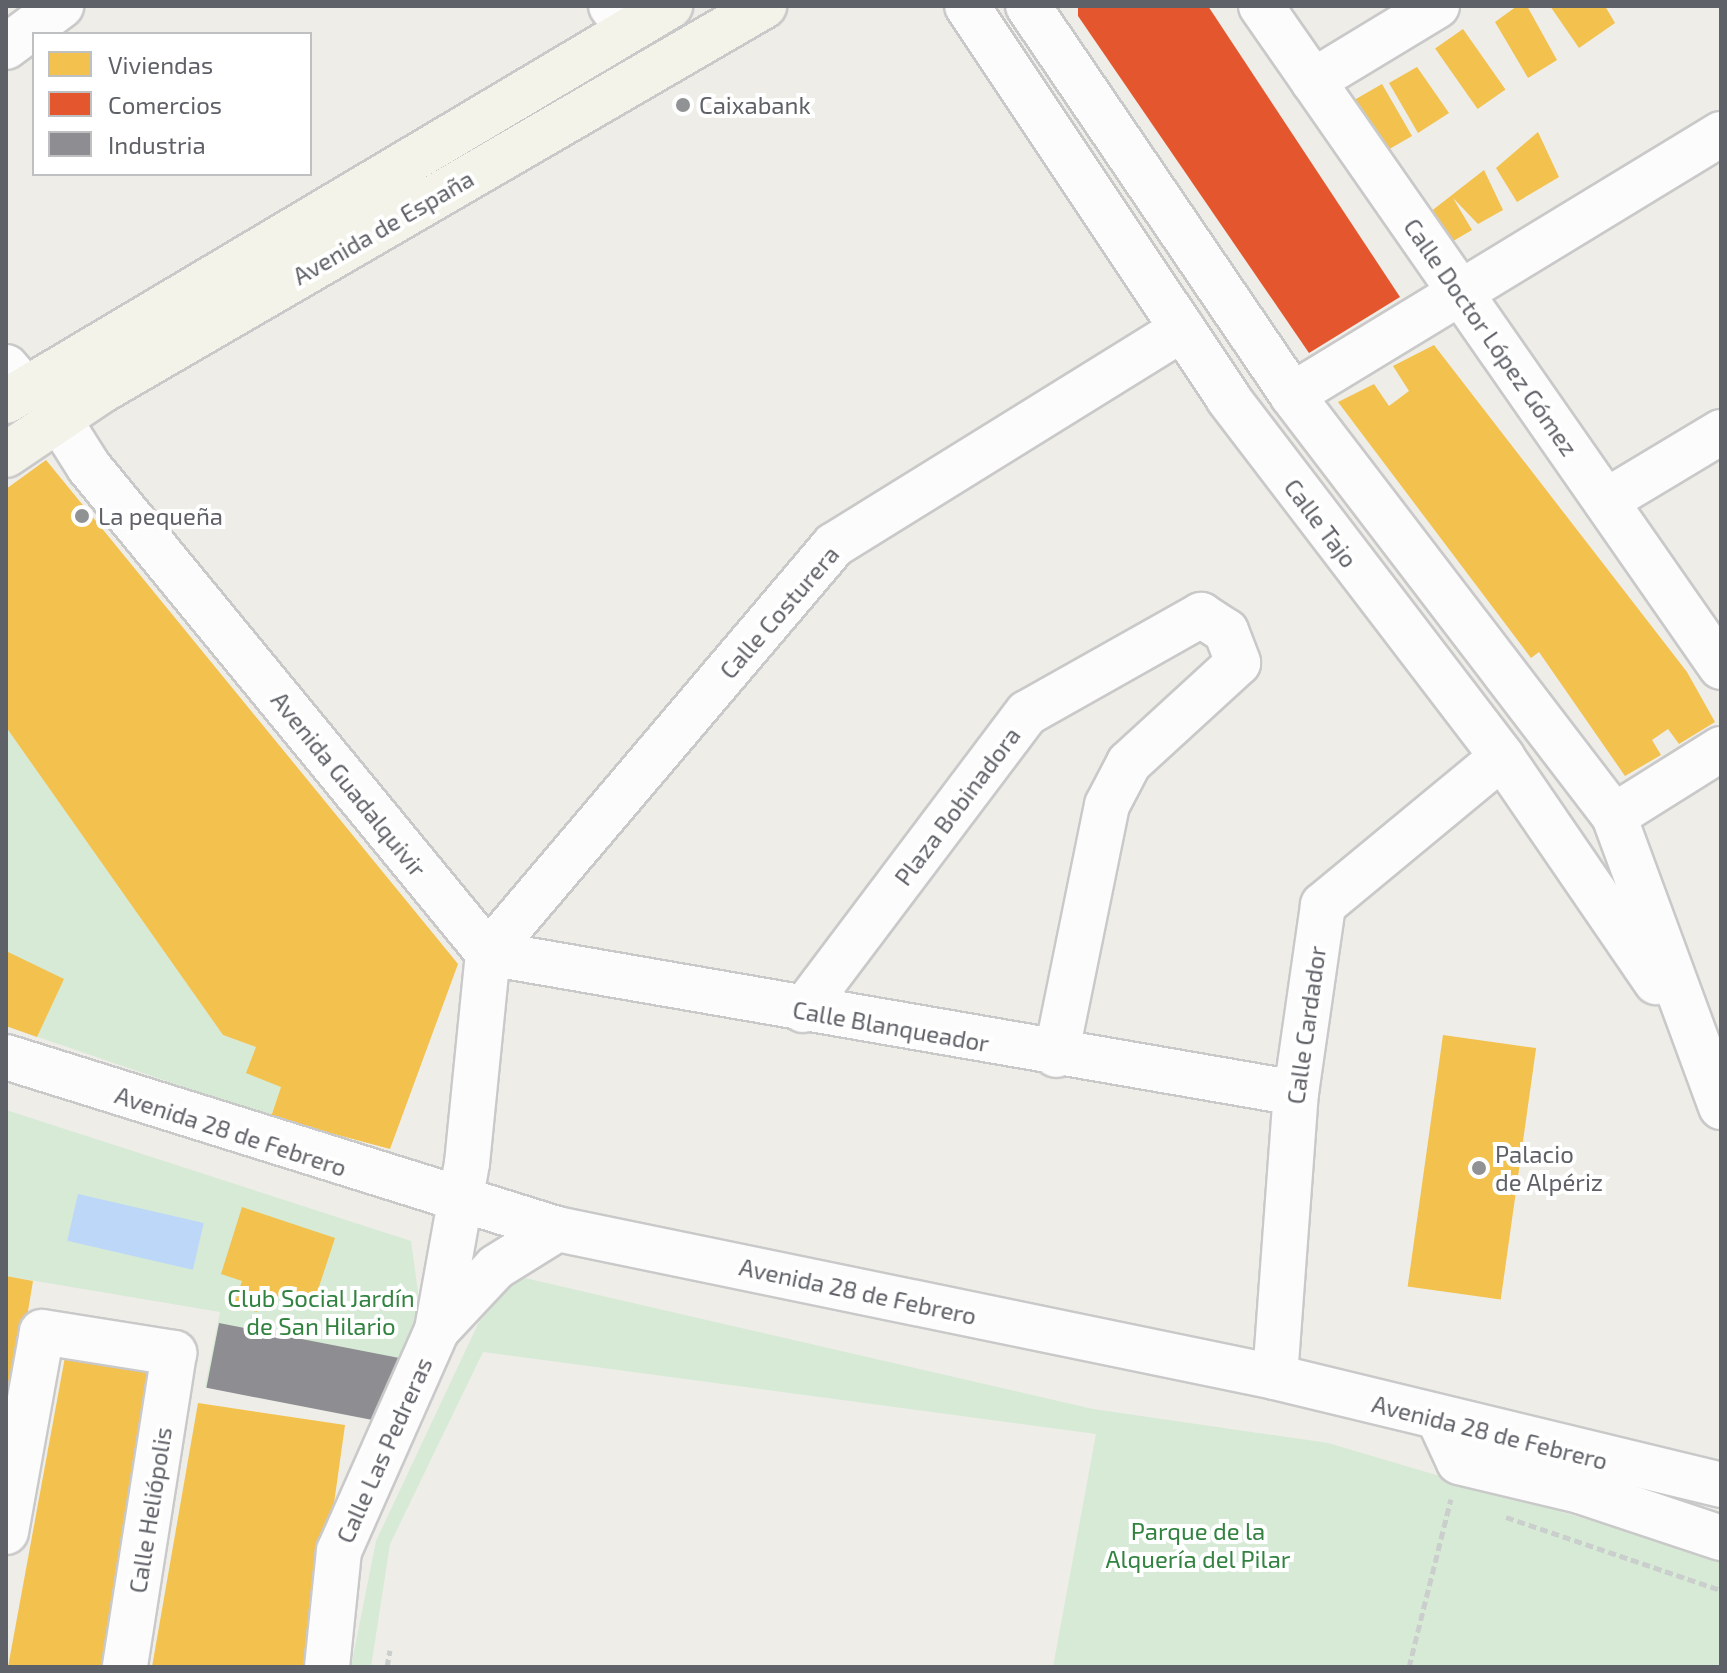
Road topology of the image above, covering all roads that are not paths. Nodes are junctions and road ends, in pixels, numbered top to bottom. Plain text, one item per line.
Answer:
1 (61, 6) edge
2 (670, 6) edge
3 (764, 6) edge
4 (967, 6) edge
5 (1028, 6) edge
6 (1261, 6) edge
7 (1437, 6) edge
8 (620, 18) edge
9 (6, 47) edge
10 (1313, 81) junction
11 (1721, 134) edge
12 (1460, 292) junction
13 (1182, 329) junction
14 (12, 385) edge
15 (1292, 395) junction
16 (58, 418) junction
17 (1721, 432) edge
18 (6, 455) edge
19 (1606, 501) junction
20 (1721, 667) edge
21 (1721, 749) edge
22 (1502, 757) junction
23 (1614, 816) junction
24 (488, 953) junction
25 (803, 1010) junction
26 (1689, 1030) junction
27 (1056, 1055) junction
28 (6, 1057) edge
29 (1296, 1093) junction
30 (1721, 1107) edge
31 (461, 1201) junction
32 (557, 1229) junction
33 (437, 1330) junction
34 (1275, 1377) junction
35 (1439, 1419) junction
36 (1721, 1485) edge
37 (6, 1532) edge
38 (1721, 1538) edge
39 (125, 1667) edge
40 (327, 1667) edge

1 - 9 street
2 - 8 main road, Avenida de España
3 - 16 main road, Avenida de España
4 - 13 street, Calle Tajo
5 - 15 street, Calle Tajo
6 - 10 street, Calle Doctor López Gómez
7 - 10 street
8 - 14 main road, Avenida de España
10 - 12 street, Calle Doctor López Gómez
11 - 12 street
12 - 15 street
12 - 19 street, Calle Doctor López Gómez
13 - 22 street, Calle Tajo
13 - 24 street, Calle Costurera
15 - 23 street, Calle Tajo
16 - 18 main road, Avenida de España
16 - 24 street, Avenida Guadalquivir
17 - 19 street
19 - 20 street, Calle Doctor López Gómez
21 - 23 street
22 - 26 street, Calle Tajo
22 - 29 street, Calle Cardador
23 - 26 street, Calle Tajo
24 - 25 street, Calle Blanqueador
24 - 31 street
25 - 27 street, Calle Blanqueador
25 - 27 street, Plaza Bobinadora
26 - 30 street, Calle Tajo
27 - 29 street, Calle Blanqueador
28 - 31 street, Avenida 28 de Febrero
29 - 34 street, Calle Cardador
31 - 32 street, Avenida 28 de Febrero
31 - 33 street, Calle Las Pedreras
32 - 33 street, Calle Las Pedreras
32 - 34 street, Avenida 28 de Febrero
33 - 40 street, Calle Las Pedreras
34 - 35 street, Avenida 28 de Febrero
35 - 36 street, Avenida 28 de Febrero
35 - 38 street
37 - 39 street, Calle Heliópolis

